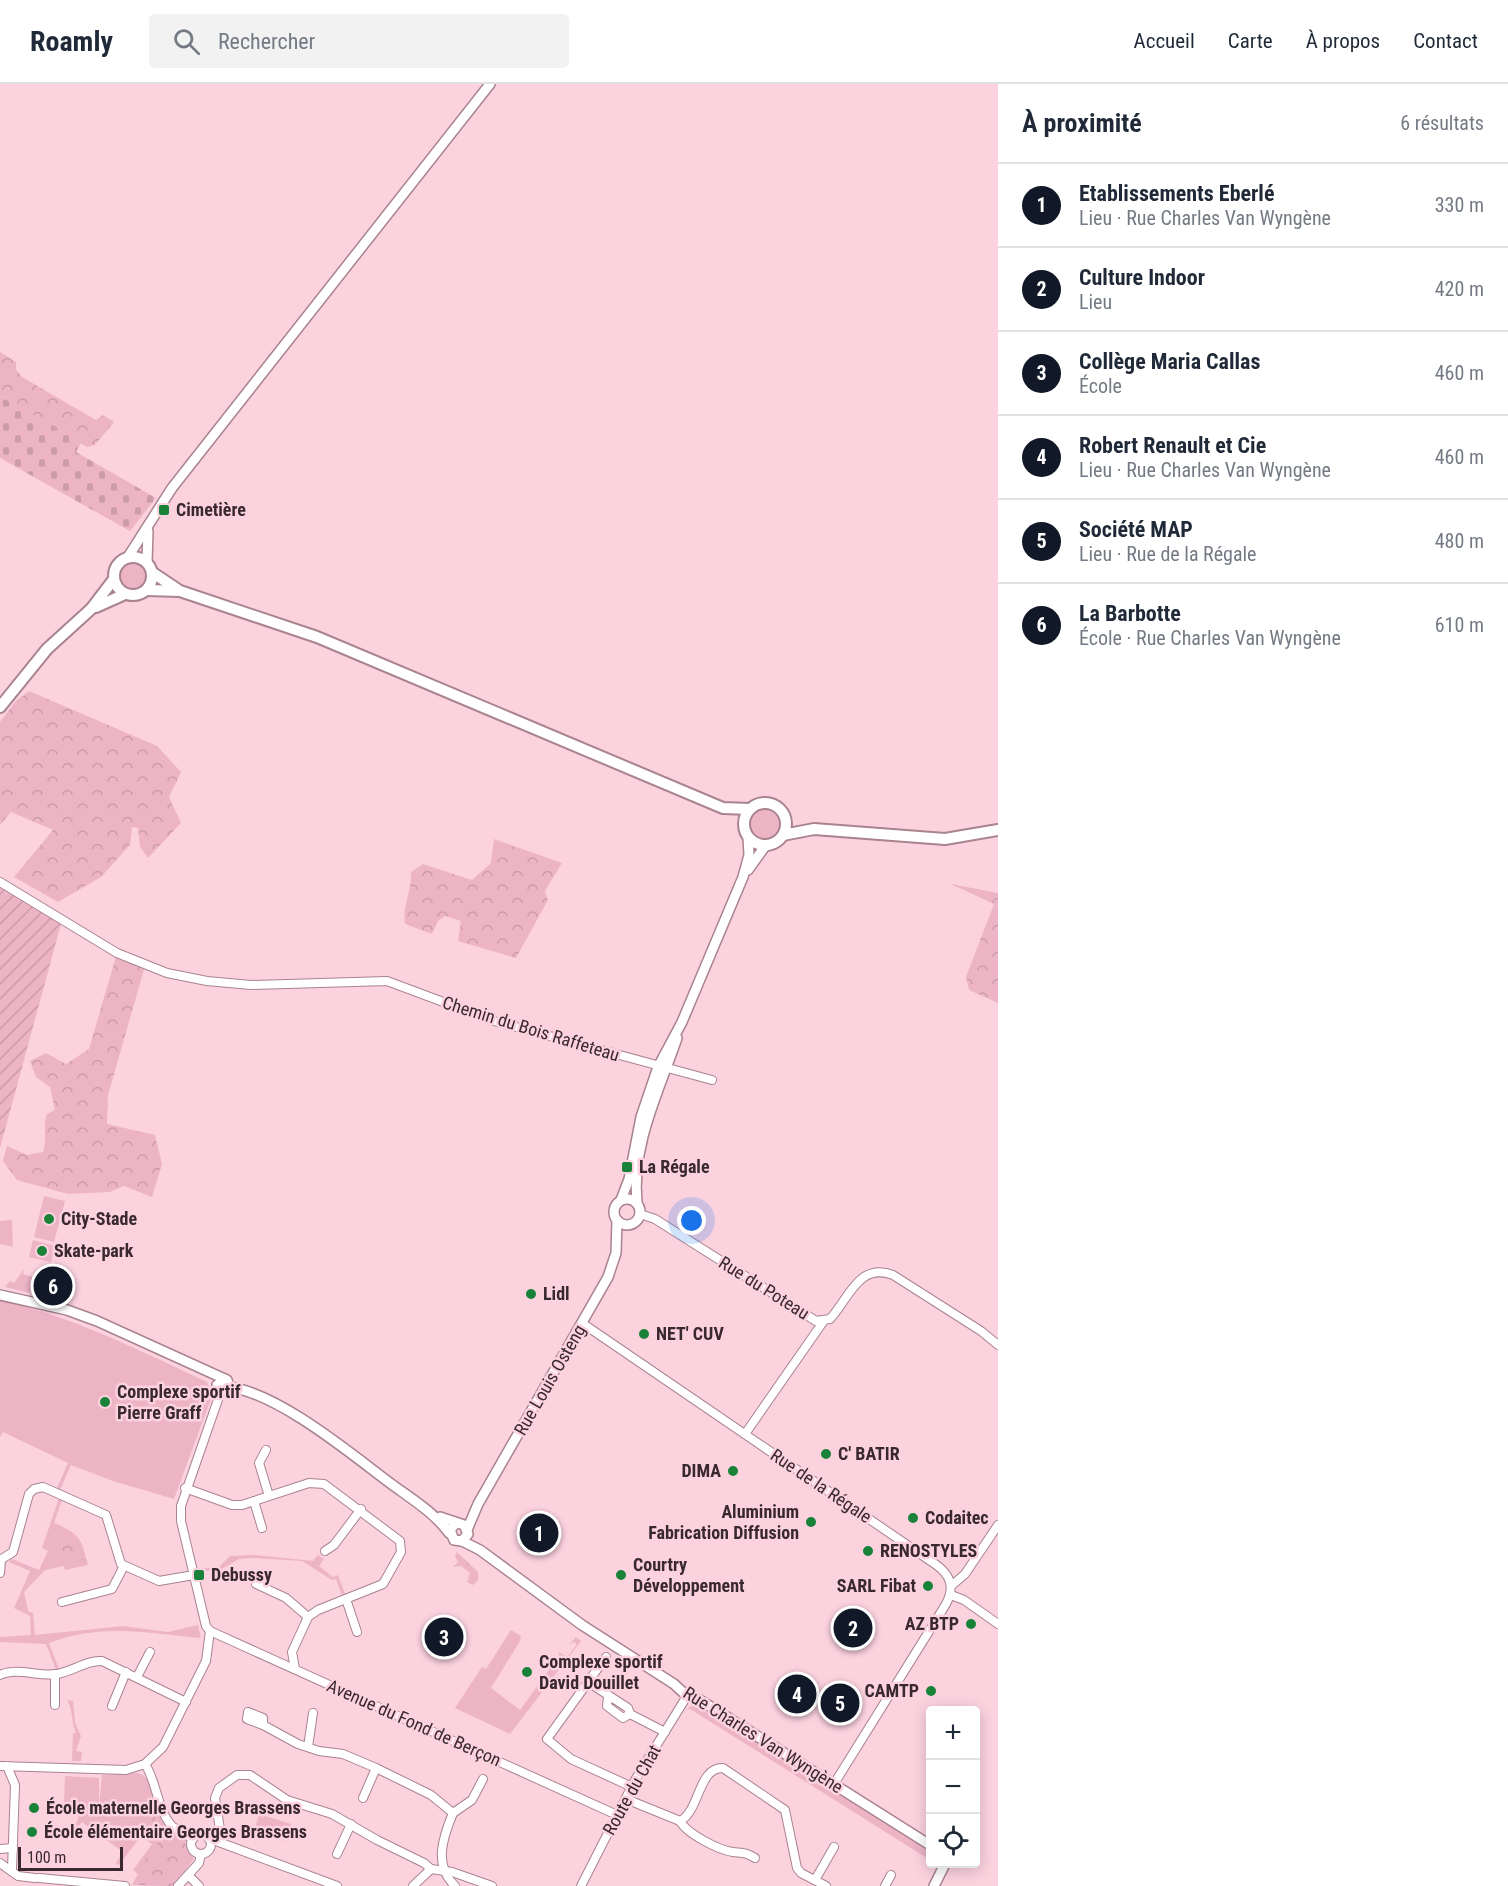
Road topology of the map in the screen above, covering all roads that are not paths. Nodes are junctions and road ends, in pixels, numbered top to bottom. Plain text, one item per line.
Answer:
1 (490, 84) edge
2 (149, 525) junction
3 (128, 557) junction
4 (147, 562) junction
5 (153, 573) junction
6 (114, 579) junction
7 (147, 590) junction
8 (180, 591) junction
9 (125, 594) junction
10 (91, 609) junction
11 (0, 707) edge
12 (723, 807) junction
13 (750, 809) junction
14 (784, 817) junction
15 (744, 826) junction
16 (814, 830) junction
17 (998, 830) edge
18 (783, 835) junction
19 (748, 837) junction
20 (766, 845) junction
21 (743, 877) junction
22 (0, 882) edge
23 (662, 1067) junction
24 (712, 1080) dead end
25 (621, 1200) junction
26 (637, 1203) junction
27 (640, 1214) junction
28 (617, 1220) junction
29 (632, 1224) junction
30 (616, 1252) junction
31 (0, 1295) edge
32 (823, 1322) junction
33 (582, 1323) junction
34 (998, 1345) edge
35 (223, 1386) junction
36 (745, 1434) junction
37 (267, 1450) dead end
38 (186, 1488) junction
39 (269, 1496) junction
40 (254, 1501) junction
41 (360, 1509) junction
42 (998, 1525) edge
43 (262, 1528) dead end
44 (460, 1531) junction
45 (325, 1551) dead end
46 (1, 1560) edge
47 (124, 1566) junction
48 (0, 1573) edge
49 (194, 1575) junction
50 (256, 1584) dead end
51 (951, 1590) junction
52 (346, 1599) junction
53 (62, 1602) dead end
54 (309, 1617) junction
55 (998, 1624) edge
56 (210, 1631) junction
57 (357, 1632) dead end
58 (150, 1652) dead end
59 (292, 1652) junction
60 (606, 1657) dead end
61 (277, 1661) junction
62 (295, 1669) junction
63 (126, 1672) junction
64 (55, 1674) junction
65 (0, 1675) edge
66 (137, 1677) junction
67 (588, 1682) junction
68 (687, 1696) junction
69 (186, 1702) junction
70 (55, 1705) dead end
71 (112, 1706) dead end
72 (313, 1713) dead end
73 (263, 1725) dead end
74 (665, 1732) junction
75 (308, 1747) junction
76 (145, 1764) junction
77 (4, 1766) edge
78 (376, 1768) junction
79 (483, 1779) dead end
80 (834, 1784) junction
81 (632, 1787) junction
82 (363, 1798) dead end
83 (626, 1799) junction
84 (453, 1813) junction
85 (617, 1815) junction
86 (680, 1821) junction
87 (351, 1824) junction
88 (208, 1838) junction
89 (193, 1839) junction
90 (222, 1842) junction
91 (926, 1842) edge
92 (834, 1847) dead end
93 (13, 1848) junction
94 (0, 1849) edge
95 (201, 1854) junction
96 (337, 1854) dead end
97 (755, 1858) dead end
98 (0, 1863) edge
99 (943, 1868) edge
100 (12, 1869) junction
101 (431, 1869) junction
102 (443, 1870) junction
103 (188, 1875) junction
104 (891, 1875) dead end
105 (815, 1880) junction
106 (125, 1886) edge
107 (178, 1886) edge
108 (199, 1886) edge
109 (337, 1886) edge
110 (413, 1886) edge
111 (455, 1886) edge
112 (492, 1886) edge
113 (581, 1886) edge
114 (826, 1886) edge
115 (885, 1886) edge
116 (934, 1886) edge

1 - 2 street
2 - 3 street
2 - 4 street
3 - 4 main road
3 - 6 main road
4 - 5 main road
5 - 7 main road
5 - 8 main road
6 - 9 main road
6 - 10 main road
7 - 8 main road
7 - 9 main road
8 - 12 main road
9 - 10 main road
10 - 11 main road
12 - 13 main road
12 - 15 main road
13 - 14 main road
13 - 15 main road
14 - 16 main road
14 - 18 main road
15 - 19 main road
16 - 17 main road
16 - 18 main road
18 - 20 main road
19 - 20 main road
19 - 21 street
20 - 21 street
21 - 23 street
22 - 23 street, Chemin du Bois Raffeteau
23 - 24 street, Chemin du Bois Raffeteau
23 - 25 street
23 - 26 street
25 - 26 street
25 - 28 street
26 - 27 street
27 - 29 street
27 - 32 street, Rue du Poteau
28 - 29 street
28 - 30 street, Rue Louis Osteng
29 - 30 street, Rue Louis Osteng
30 - 33 street, Rue Louis Osteng
31 - 35 street
32 - 34 street, Rue du Poteau
32 - 36 street
33 - 36 street, Rue de la Régale
33 - 44 street, Rue Louis Osteng
35 - 38 street
35 - 44 street, Rue Charles Van Wyngène
36 - 51 street, Rue de la Régale
37 - 39 street
38 - 40 street
38 - 49 street
39 - 40 street
39 - 41 street
40 - 43 street
41 - 45 street
41 - 52 street
42 - 51 street
44 - 68 street, Rue Charles Van Wyngène
46 - 47 street
46 - 48 street
47 - 49 street
47 - 53 street
49 - 56 street
50 - 54 street
51 - 55 street
51 - 80 street
52 - 54 street
52 - 57 street
54 - 59 street
56 - 61 street, Avenue du Fond de Berçon
56 - 69 street
58 - 66 street
59 - 61 street
59 - 62 street
60 - 67 street
61 - 62 street, Avenue du Fond de Berçon
62 - 85 street, Avenue du Fond de Berçon
63 - 64 street
63 - 66 street
63 - 71 street
64 - 65 street
64 - 70 street
66 - 69 street
67 - 74 street
67 - 81 street
68 - 74 street, Route du Chat
68 - 80 street, Rue Charles Van Wyngène
69 - 76 street
72 - 75 street
73 - 75 street
74 - 81 street, Route du Chat
75 - 78 street
76 - 77 street
76 - 89 street
77 - 93 street
78 - 82 street
78 - 84 street
79 - 84 street
80 - 91 street, Rue Charles Van Wyngène
81 - 83 street, Route du Chat
83 - 85 street, Route du Chat
83 - 86 street
84 - 102 street
85 - 113 street, Route du Chat
86 - 97 street
86 - 105 street
87 - 90 street
87 - 96 street
87 - 101 street
88 - 89 street
88 - 90 street
88 - 95 street
89 - 95 street
90 - 109 street
92 - 105 street
93 - 94 street
93 - 100 street
95 - 103 street
98 - 100 street
99 - 116 street
100 - 106 street
101 - 102 street
101 - 110 street
102 - 111 street
102 - 112 street
103 - 107 street
103 - 108 street
104 - 115 street
105 - 114 street

